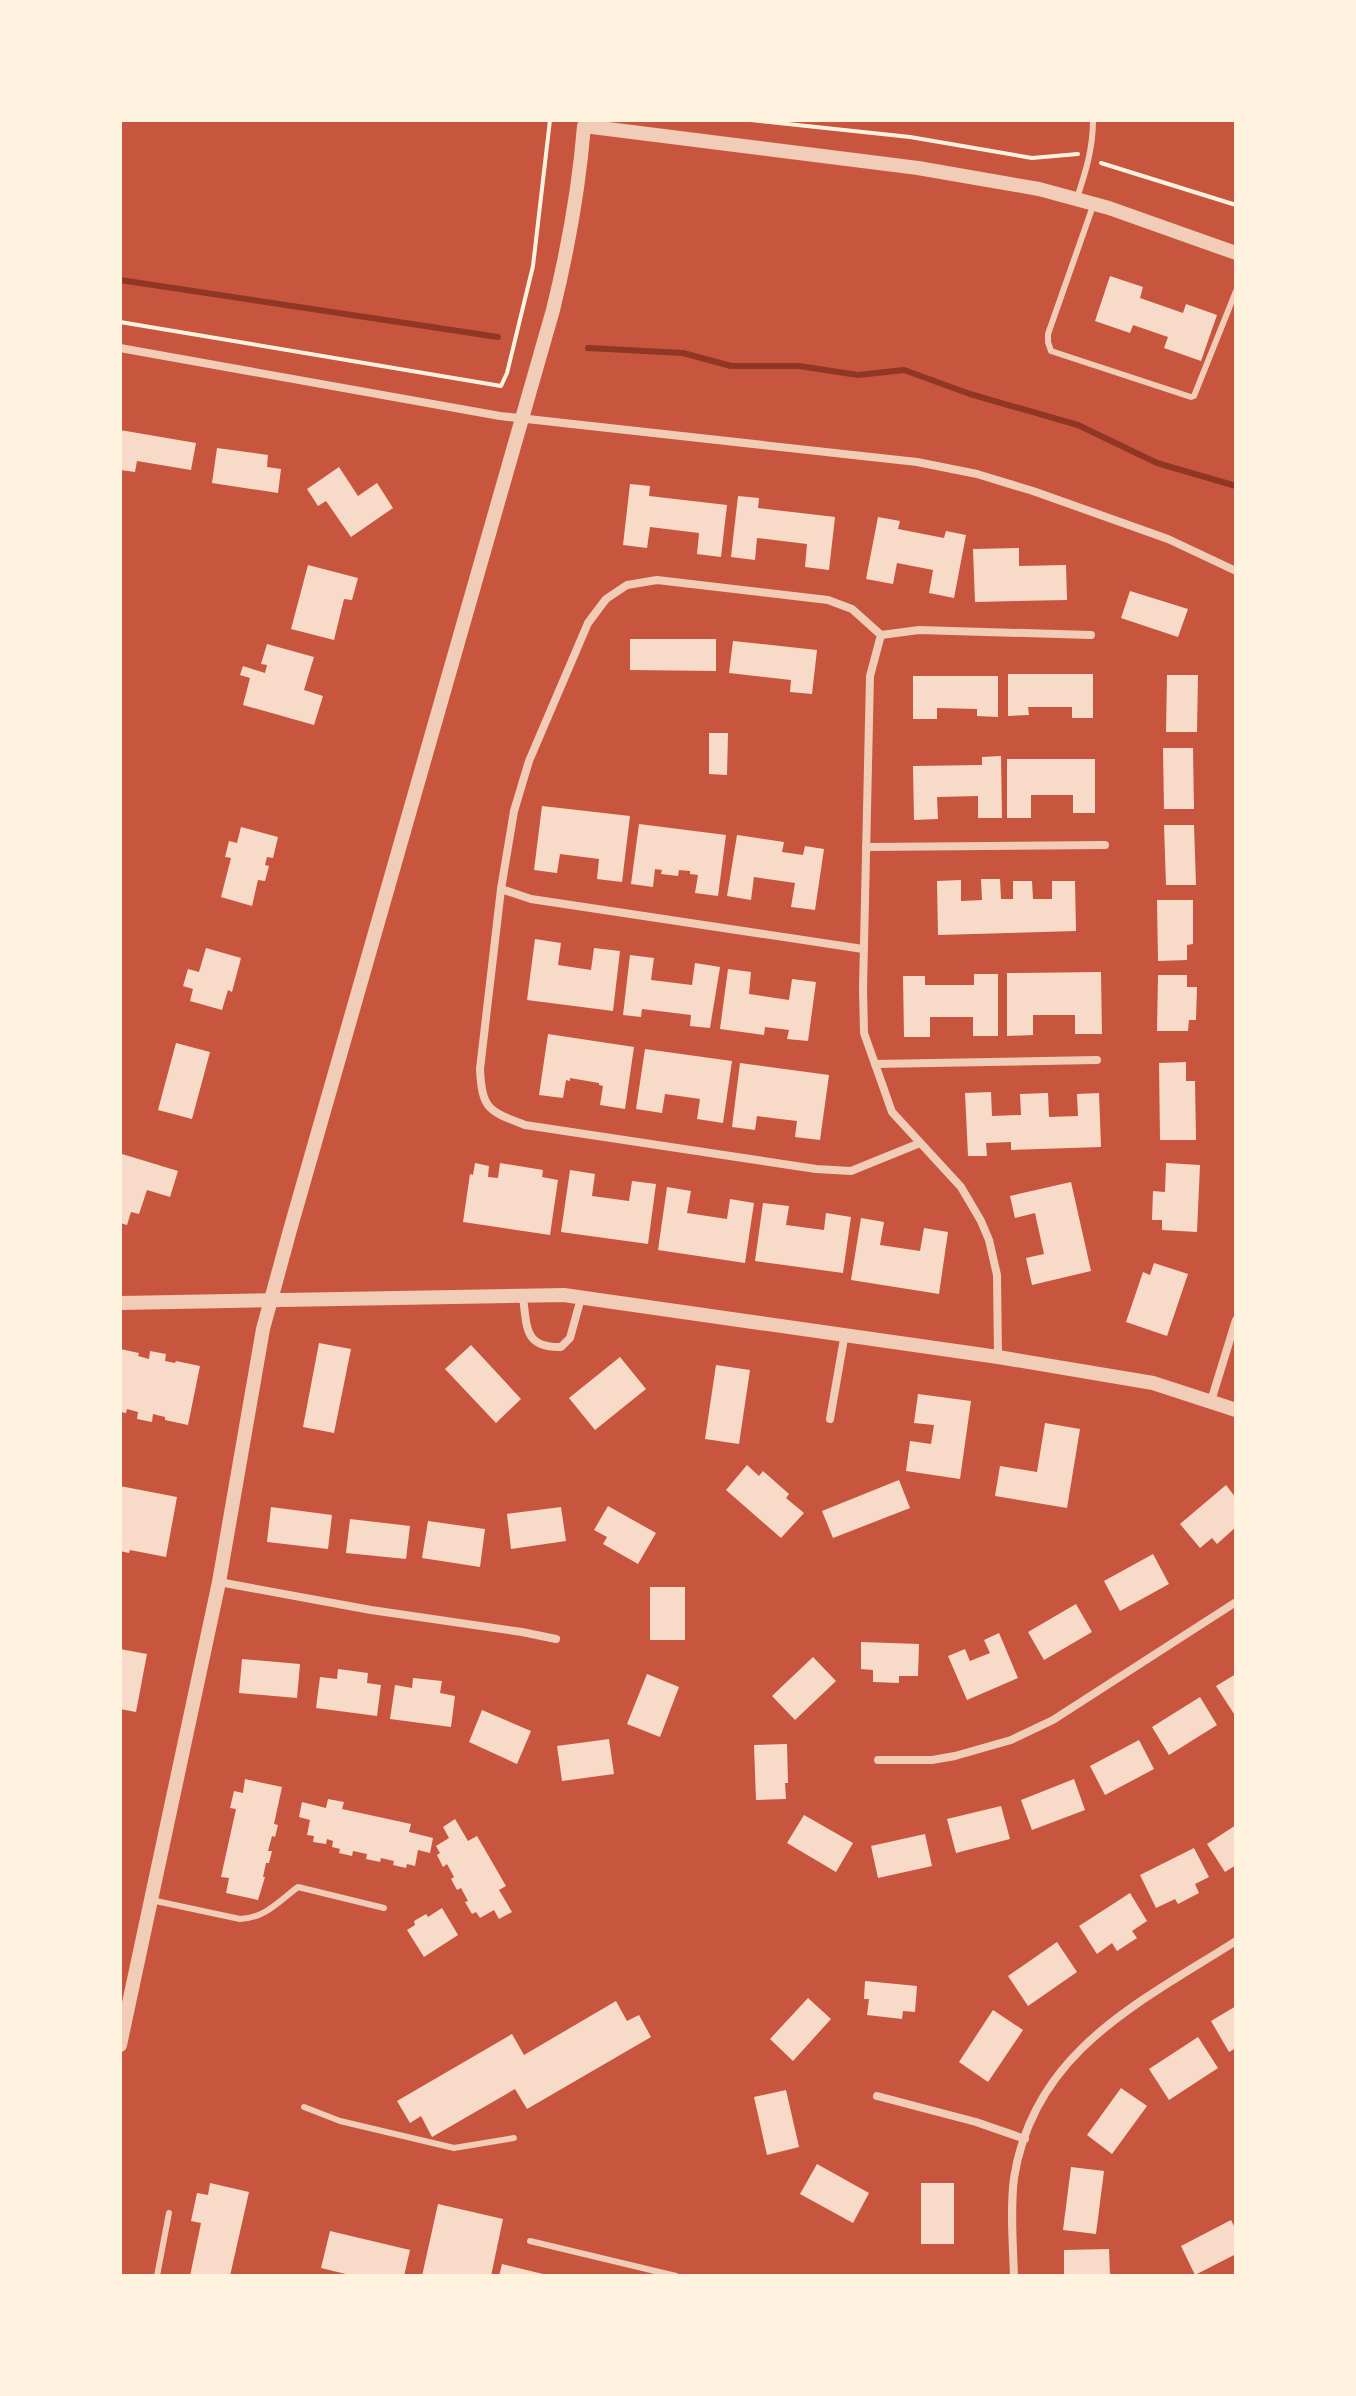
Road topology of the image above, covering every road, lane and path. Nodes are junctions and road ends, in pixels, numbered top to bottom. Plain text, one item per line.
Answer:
1 (550, 120) edge
2 (751, 120) edge
3 (1093, 120) edge
4 (585, 123) edge
5 (1090, 159) junction
6 (1077, 198) junction
7 (1094, 203) junction
8 (1236, 205) edge
9 (1236, 253) edge
10 (1236, 291) edge
11 (120, 322) edge
12 (120, 348) edge
13 (522, 418) junction
14 (1236, 571) edge
15 (881, 635) junction
16 (1091, 635) dead end
17 (1105, 845) dead end
18 (866, 847) junction
19 (501, 889) junction
20 (863, 949) junction
21 (1097, 1060) dead end
22 (875, 1064) junction
23 (920, 1143) junction
24 (523, 1297) junction
25 (581, 1298) junction
26 (271, 1300) junction
27 (120, 1303) edge
28 (1236, 1320) edge
29 (845, 1333) junction
30 (998, 1357) junction
31 (1211, 1401) junction
32 (1236, 1410) edge
33 (830, 1419) dead end
34 (219, 1582) junction
35 (1236, 1602) edge
36 (556, 1639) dead end
37 (878, 1760) dead end
38 (151, 1900) junction
39 (384, 1908) dead end
40 (1236, 1941) edge
41 (120, 2045) edge
42 (877, 2096) dead end
43 (304, 2107) dead end
44 (514, 2138) dead end
45 (1025, 2139) junction
46 (169, 2213) dead end
47 (530, 2241) dead end
48 (660, 2274) edge
49 (157, 2276) edge
50 (676, 2276) edge
51 (1014, 2276) edge

1 - 11 path
2 - 5 path
3 - 5 lane
4 - 6 street
4 - 13 street
5 - 6 lane
5 - 8 path
6 - 7 street
7 - 9 street
7 - 10 lane
12 - 13 street
13 - 14 street
13 - 26 street
15 - 16 street
15 - 18 street
15 - 19 street
17 - 18 street
18 - 20 street
19 - 20 street
19 - 23 street
20 - 22 street
21 - 22 street
22 - 23 street
23 - 30 street
24 - 25 street
24 - 25 street
24 - 26 street
25 - 29 street
26 - 27 street
26 - 34 street
28 - 31 street
29 - 30 street
29 - 33 street
30 - 31 street
31 - 32 street
34 - 36 street
34 - 38 street
35 - 37 street
38 - 39 lane
38 - 41 street
40 - 45 street
42 - 45 street
43 - 44 lane
45 - 51 street
46 - 49 lane
47 - 48 lane
48 - 50 lane

